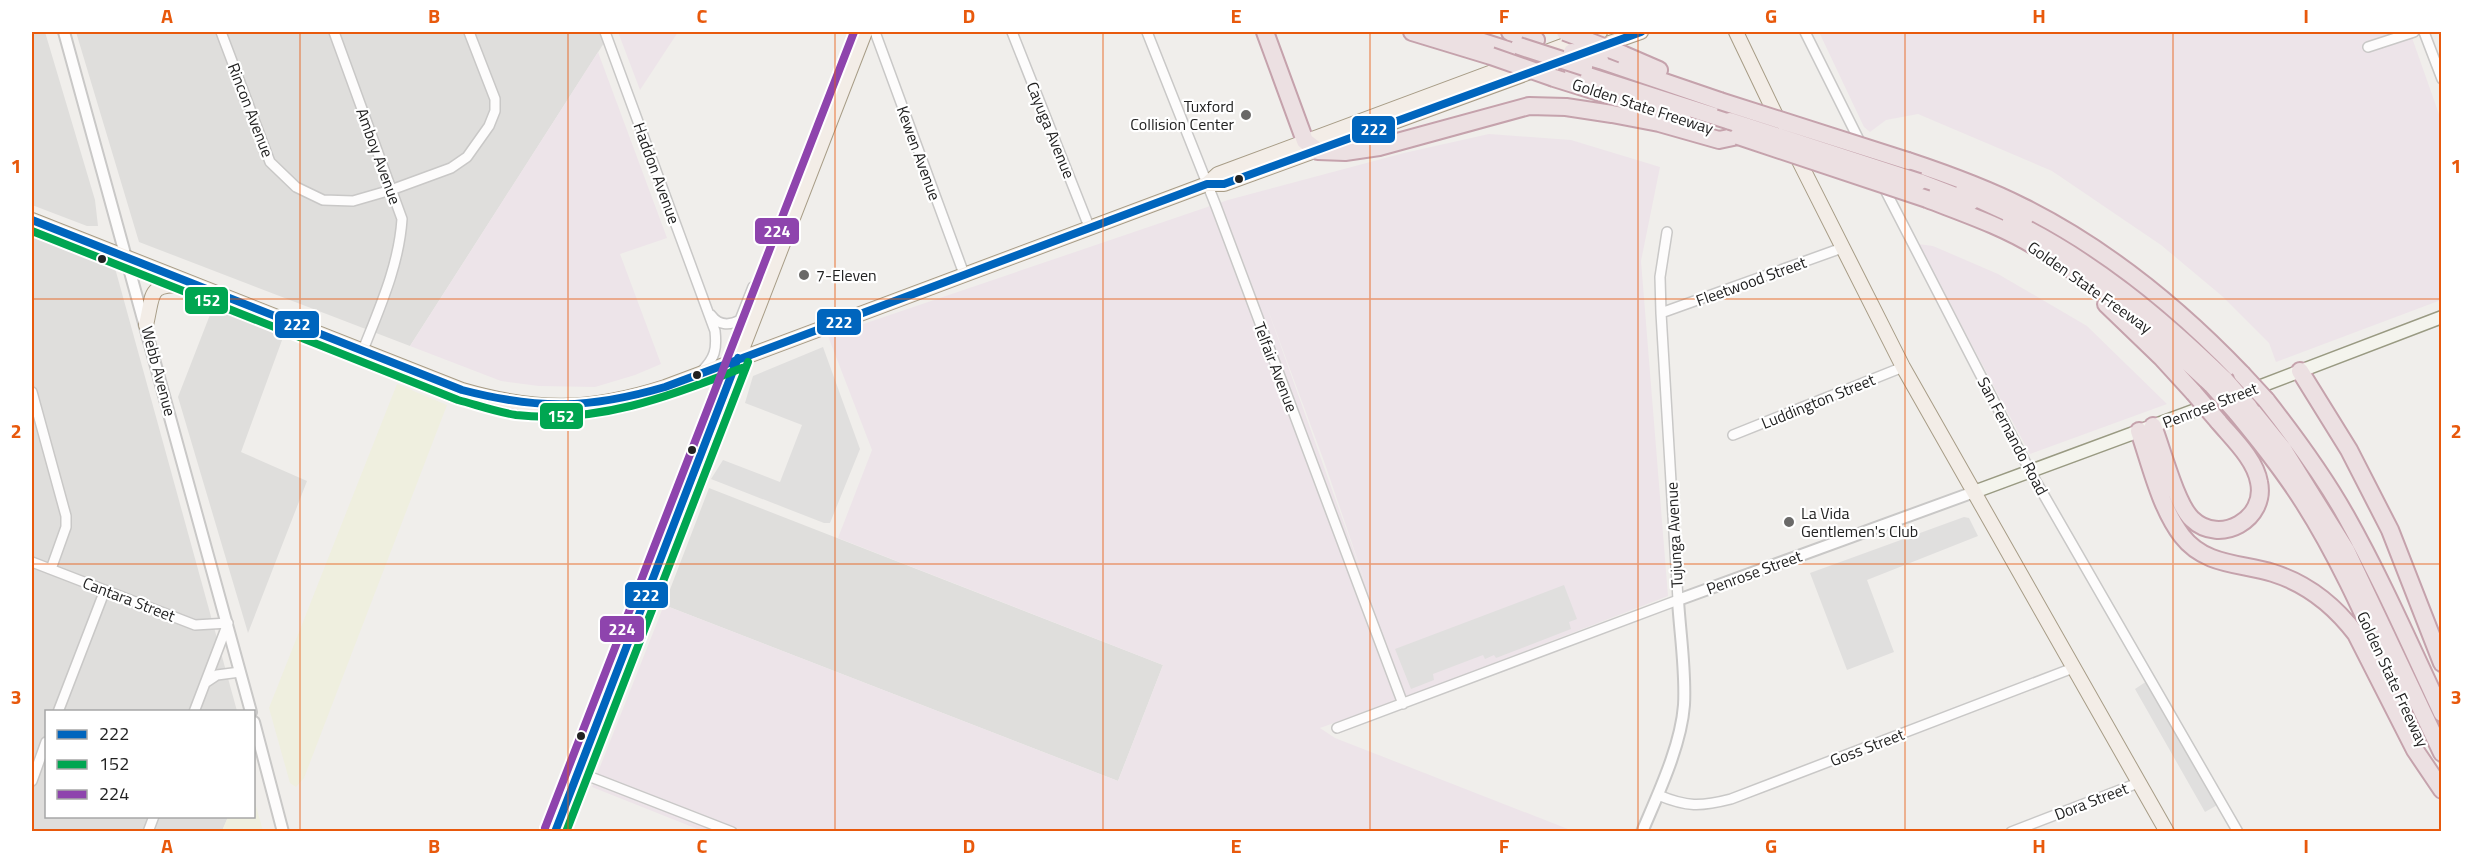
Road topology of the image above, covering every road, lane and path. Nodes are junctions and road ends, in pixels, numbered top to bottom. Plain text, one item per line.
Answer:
1 (64, 32) edge
2 (221, 32) edge
3 (334, 32) edge
4 (469, 32) edge
5 (605, 32) edge
6 (865, 32) edge
7 (875, 32) edge
8 (1012, 32) edge
9 (1147, 32) edge
10 (1265, 32) edge
11 (1412, 32) edge
12 (1452, 32) edge
13 (1473, 32) edge
14 (1510, 32) edge
15 (1565, 32) edge
16 (1600, 32) edge
17 (1641, 32) edge
18 (1736, 32) edge
19 (1805, 32) edge
20 (2414, 32) edge
21 (2424, 32) edge
22 (2368, 46) dead end
23 (1514, 48) junction
24 (1586, 66) junction
25 (2442, 79) edge
26 (1702, 94) junction
27 (1401, 105) junction
28 (1726, 112) junction
29 (1377, 129) junction
30 (1738, 136) junction
31 (1311, 146) junction
32 (1914, 172) junction
33 (1207, 184) junction
34 (391, 190) junction
35 (32, 220) edge
36 (1090, 229) junction
37 (1668, 231) dead end
38 (1842, 248) junction
39 (127, 258) junction
40 (963, 274) junction
41 (769, 278) junction
42 (2085, 279) junction
43 (197, 285) junction
44 (1661, 313) junction
45 (709, 314) junction
46 (2442, 316) edge
47 (146, 325) junction
48 (363, 351) junction
49 (738, 358) junction
50 (1903, 367) junction
51 (2300, 371) junction
52 (700, 374) junction
53 (2228, 379) junction
54 (32, 392) edge
55 (2251, 406) junction
56 (36, 419) edge
57 (2146, 429) junction
58 (1733, 435) dead end
59 (2030, 471) junction
60 (1974, 492) junction
61 (32, 562) edge
62 (51, 569) junction
63 (105, 590) junction
64 (1678, 600) junction
65 (228, 623) junction
66 (2442, 663) edge
67 (2073, 668) junction
68 (240, 672) junction
69 (205, 683) junction
70 (1402, 704) junction
71 (58, 710) edge
72 (194, 710) edge
73 (251, 710) edge
74 (2442, 714) edge
75 (255, 726) edge
76 (1337, 728) dead end
77 (2442, 739) edge
78 (45, 745) edge
79 (2442, 753) edge
80 (578, 772) junction
81 (32, 781) edge
82 (2138, 783) junction
83 (2442, 785) edge
84 (2442, 790) edge
85 (1658, 795) junction
86 (284, 831) edge
87 (555, 831) edge
88 (732, 831) edge
89 (1642, 831) edge
90 (2011, 831) edge
91 (2167, 831) edge
92 (2238, 831) edge

1 - 39 street, Webb Avenue
2 - 34 street, Rincon Avenue
3 - 34 street, Amboy Avenue
4 - 34 street, Rincon Avenue
5 - 45 street, Haddon Avenue
6 - 41 main road
7 - 40 street, Kewen Avenue
8 - 36 street, Cayuga Avenue
9 - 33 street, Telfair Avenue
10 - 31 highway
11 - 30 highway, Golden State Freeway, bridge
12 - 23 highway
13 - 23 highway
14 - 24 highway, Golden State Freeway, bridge
15 - 26 highway, bridge
16 - 27 main road
17 - 29 main road
18 - 38 main road
19 - 59 street, San Fernando Road
20 - 22 street
21 - 25 street
23 - 24 highway
24 - 26 highway, Golden State Freeway
24 - 28 highway
26 - 28 highway, Golden State Freeway
27 - 29 main road
27 - 31 main road
28 - 32 highway, Golden State Freeway, bridge
28 - 32 highway, bridge
29 - 31 main road
30 - 31 highway
30 - 42 highway, Golden State Freeway, bridge
31 - 33 main road
32 - 53 highway
32 - 53 highway, Golden State Freeway
33 - 36 main road
33 - 70 street, Telfair Avenue
34 - 48 street, Amboy Avenue
35 - 39 main road
36 - 40 main road
37 - 44 street, Tujunga Avenue
38 - 44 street, Fleetwood Street
38 - 50 main road
39 - 43 main road
39 - 47 street, Webb Avenue
40 - 49 main road
41 - 45 street
41 - 49 main road
42 - 53 highway, Golden State Freeway
42 - 57 highway, bridge
43 - 47 main road
43 - 48 main road
44 - 64 street, Tujunga Avenue
45 - 52 street, Haddon Avenue
46 - 51 main road, Penrose Street
47 - 65 street, Webb Avenue
48 - 52 main road
49 - 52 main road
49 - 80 main road
50 - 58 street, Luddington Street
50 - 60 main road
51 - 57 main road, Penrose Street
51 - 66 highway
53 - 55 highway, Golden State Freeway, bridge
53 - 55 highway, Golden State Freeway, bridge
54 - 56 street
55 - 74 highway, Golden State Freeway
55 - 77 highway
55 - 79 highway
55 - 83 highway, Golden State Freeway
56 - 62 street
57 - 59 main road, Penrose Street
57 - 84 highway
59 - 60 main road, Penrose Street
59 - 92 street, San Fernando Road
60 - 64 street, Penrose Street
60 - 67 main road
61 - 62 street, Cantara Street
62 - 63 street, Cantara Street
63 - 65 street, Cantara Street
63 - 71 street
64 - 70 street, Penrose Street
64 - 85 street, Tujunga Avenue
65 - 68 street, Webb Avenue
65 - 69 street
67 - 82 main road
67 - 85 street, Goss Street
68 - 69 street
68 - 73 street, Webb Avenue
69 - 72 street
70 - 76 street, Penrose Street
75 - 86 street
78 - 81 street
80 - 87 main road
80 - 88 street
82 - 90 street, Dora Street
82 - 91 main road
85 - 89 street, Tujunga Avenue

